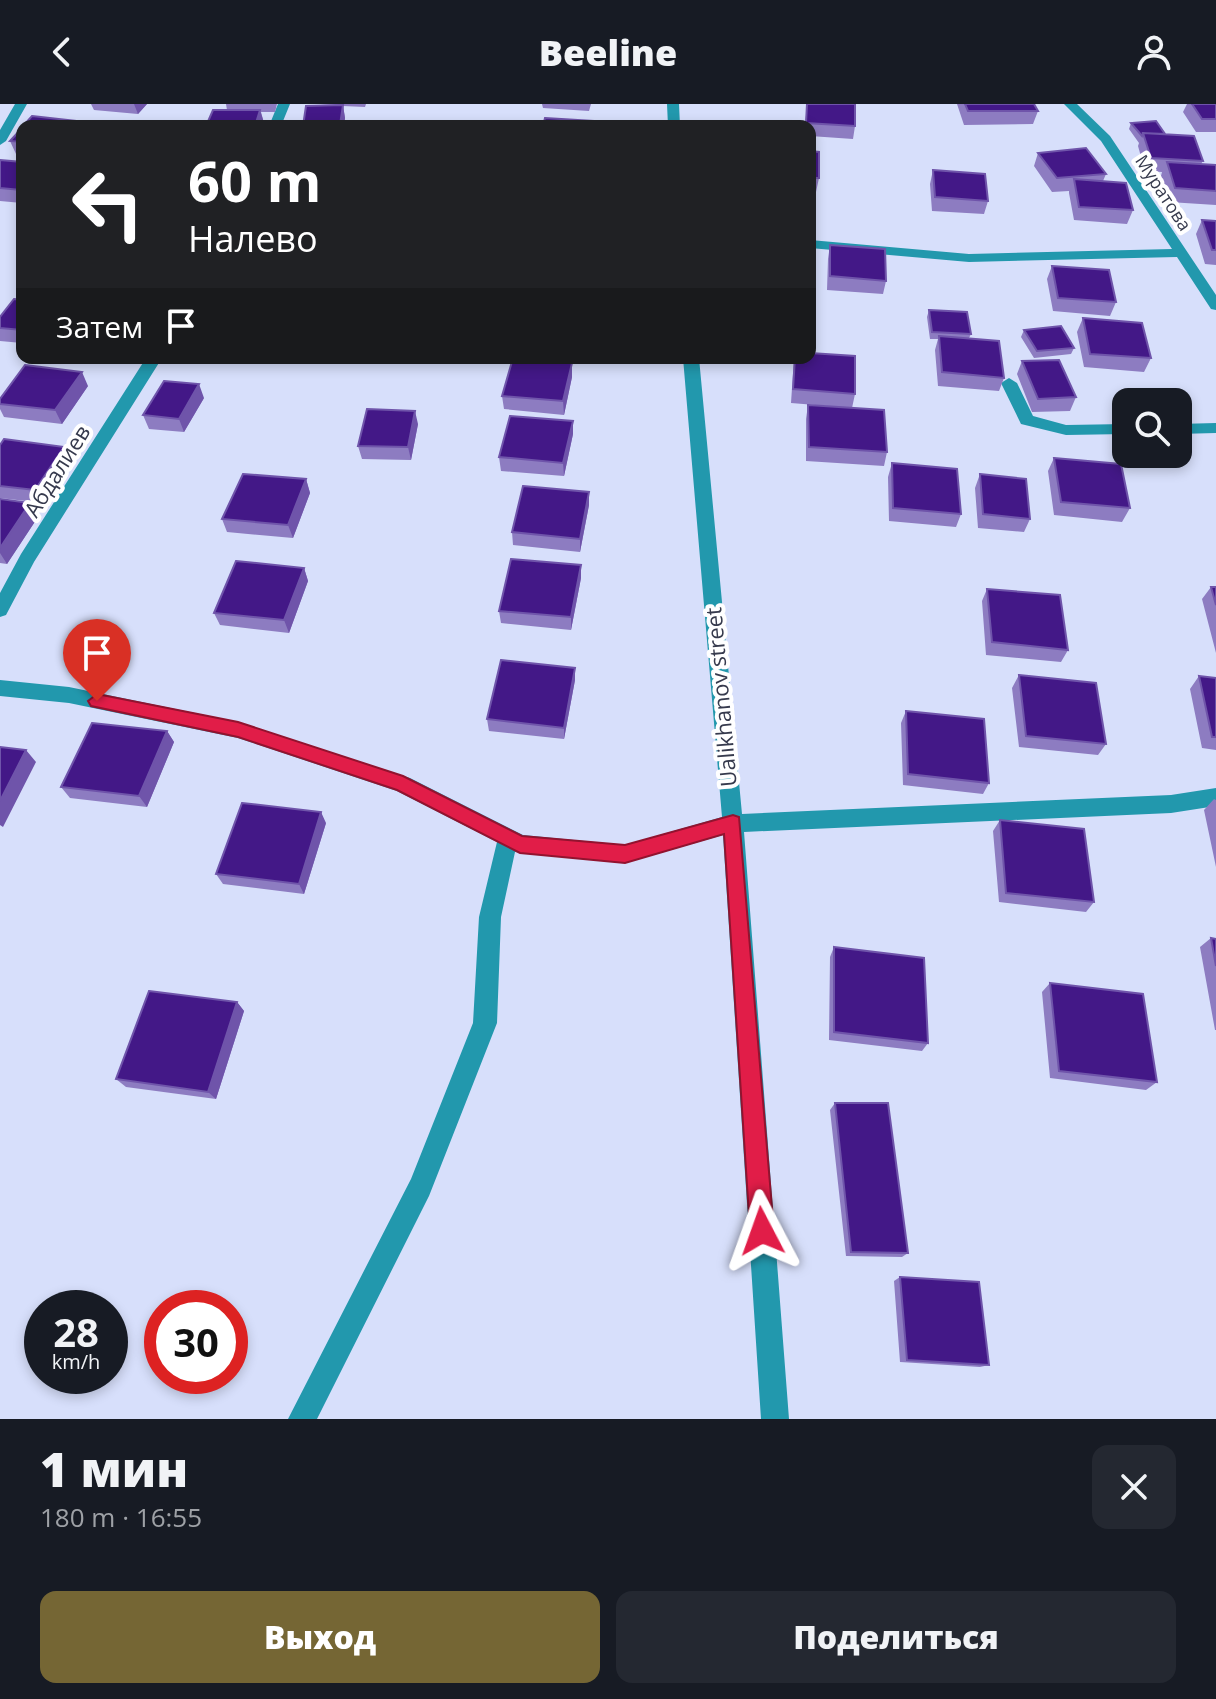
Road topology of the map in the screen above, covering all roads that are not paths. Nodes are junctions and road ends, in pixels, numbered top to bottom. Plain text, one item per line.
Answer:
1 (21, 104) edge
2 (1070, 104) edge
3 (1085, 104) edge
4 (1106, 139) junction
5 (0, 141) edge
6 (816, 245) edge
7 (1181, 253) junction
8 (1198, 275) junction
9 (1216, 275) edge
10 (1216, 306) edge
11 (150, 364) edge
12 (692, 364) edge
13 (1009, 383) dead end
14 (1216, 428) edge
15 (1112, 429) edge
16 (1192, 429) edge
17 (0, 610) edge
18 (0, 688) edge
19 (1216, 797) edge
20 (733, 823) junction
21 (508, 838) junction
22 (302, 1419) edge
23 (775, 1419) edge

1 - 5 street
2 - 4 street, Муратова
3 - 4 street, Муратова
4 - 7 street, Муратова
6 - 7 street
7 - 8 street, Муратова
8 - 9 street
8 - 10 street, Муратова
11 - 17 street, Абдалиев
12 - 20 street, Ualikhanov street
13 - 15 street
14 - 16 street
18 - 21 street
19 - 20 street
20 - 21 street
20 - 23 street, Ualikhanov street
21 - 22 street

